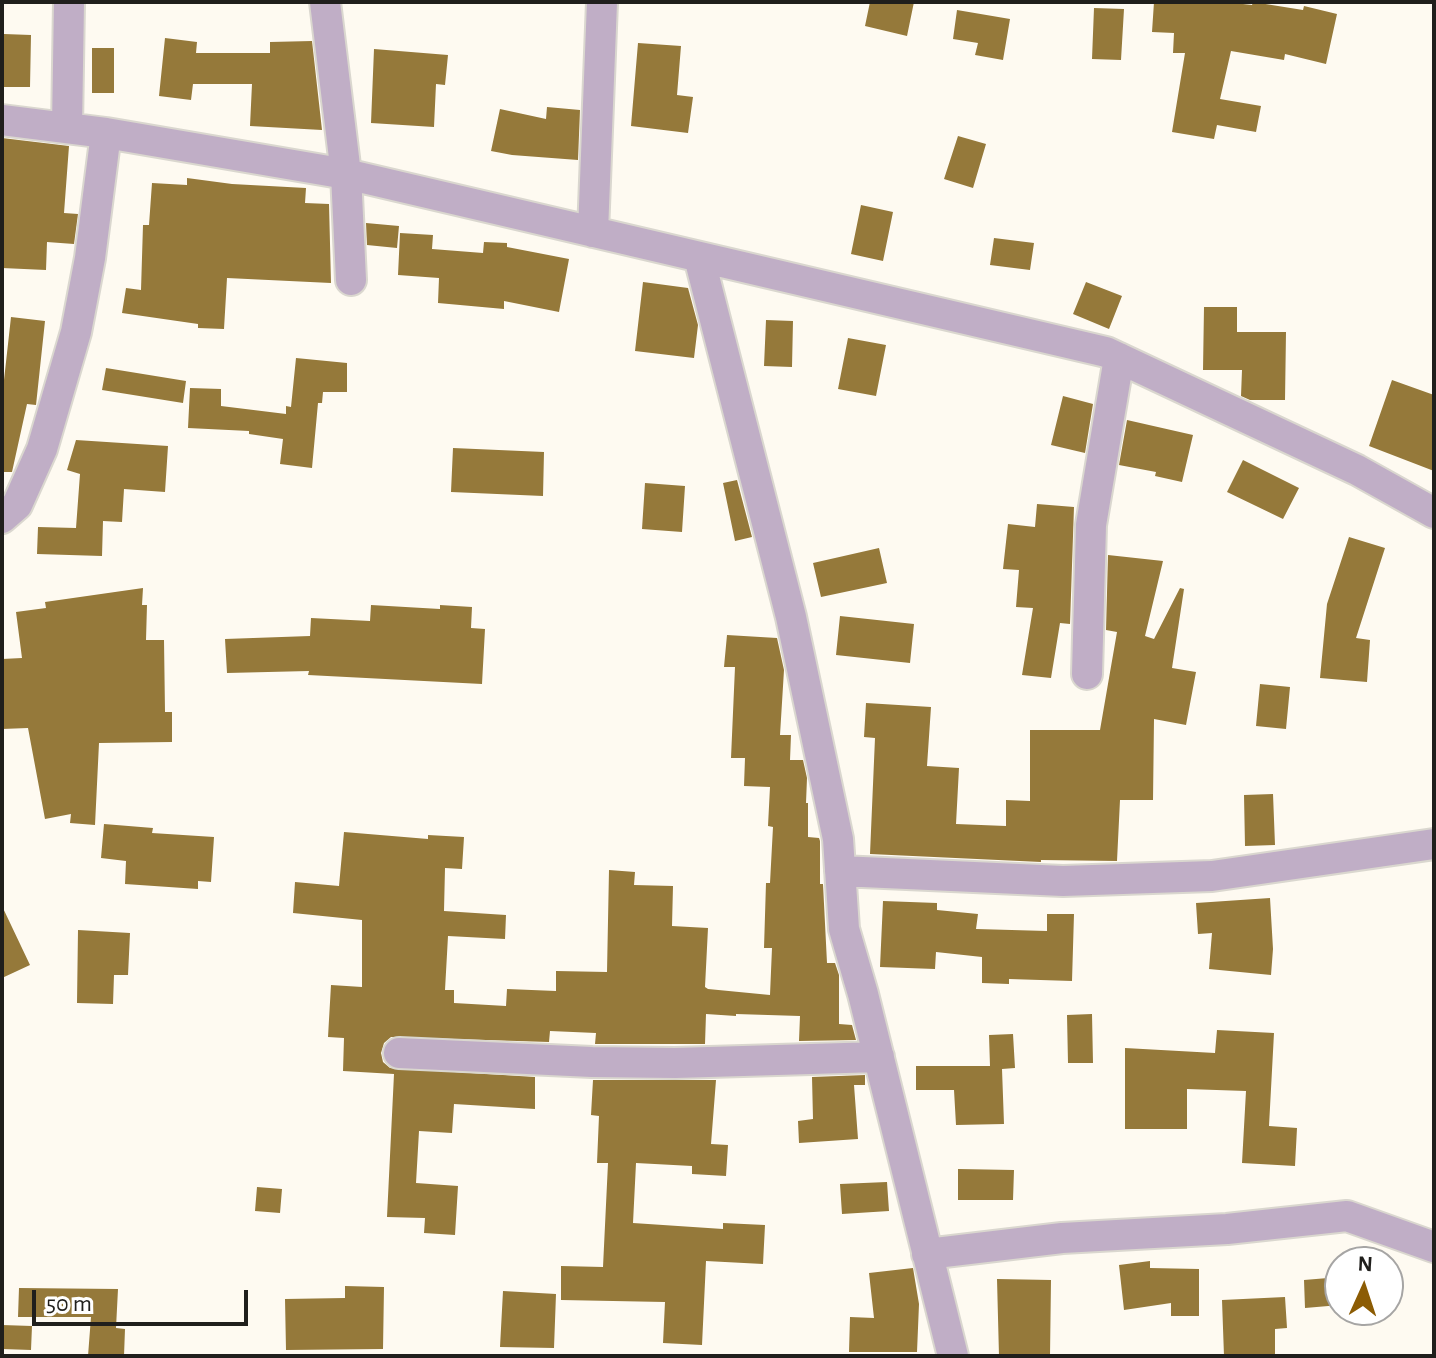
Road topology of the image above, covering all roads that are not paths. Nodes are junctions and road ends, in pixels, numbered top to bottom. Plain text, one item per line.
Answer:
1 (69, 2) edge
2 (325, 2) edge
3 (602, 2) edge
4 (2, 120) edge
5 (67, 128) junction
6 (106, 133) junction
7 (346, 174) junction
8 (593, 232) junction
9 (699, 257) junction
10 (351, 280) dead end
11 (1119, 358) junction
12 (1434, 513) edge
13 (2, 518) edge
14 (1087, 674) dead end
15 (1434, 844) edge
16 (840, 871) junction
17 (399, 1053) dead end
18 (879, 1057) junction
19 (1434, 1247) edge
20 (927, 1254) junction
21 (953, 1356) edge

1 - 5 street
2 - 7 street
3 - 8 street
4 - 5 street
5 - 6 street
6 - 7 street
6 - 13 street
7 - 8 street
7 - 10 street
8 - 9 street
9 - 11 street
9 - 16 street
11 - 12 street
11 - 14 street
15 - 16 street
16 - 18 street
17 - 18 street
18 - 20 street
19 - 20 street
20 - 21 street

